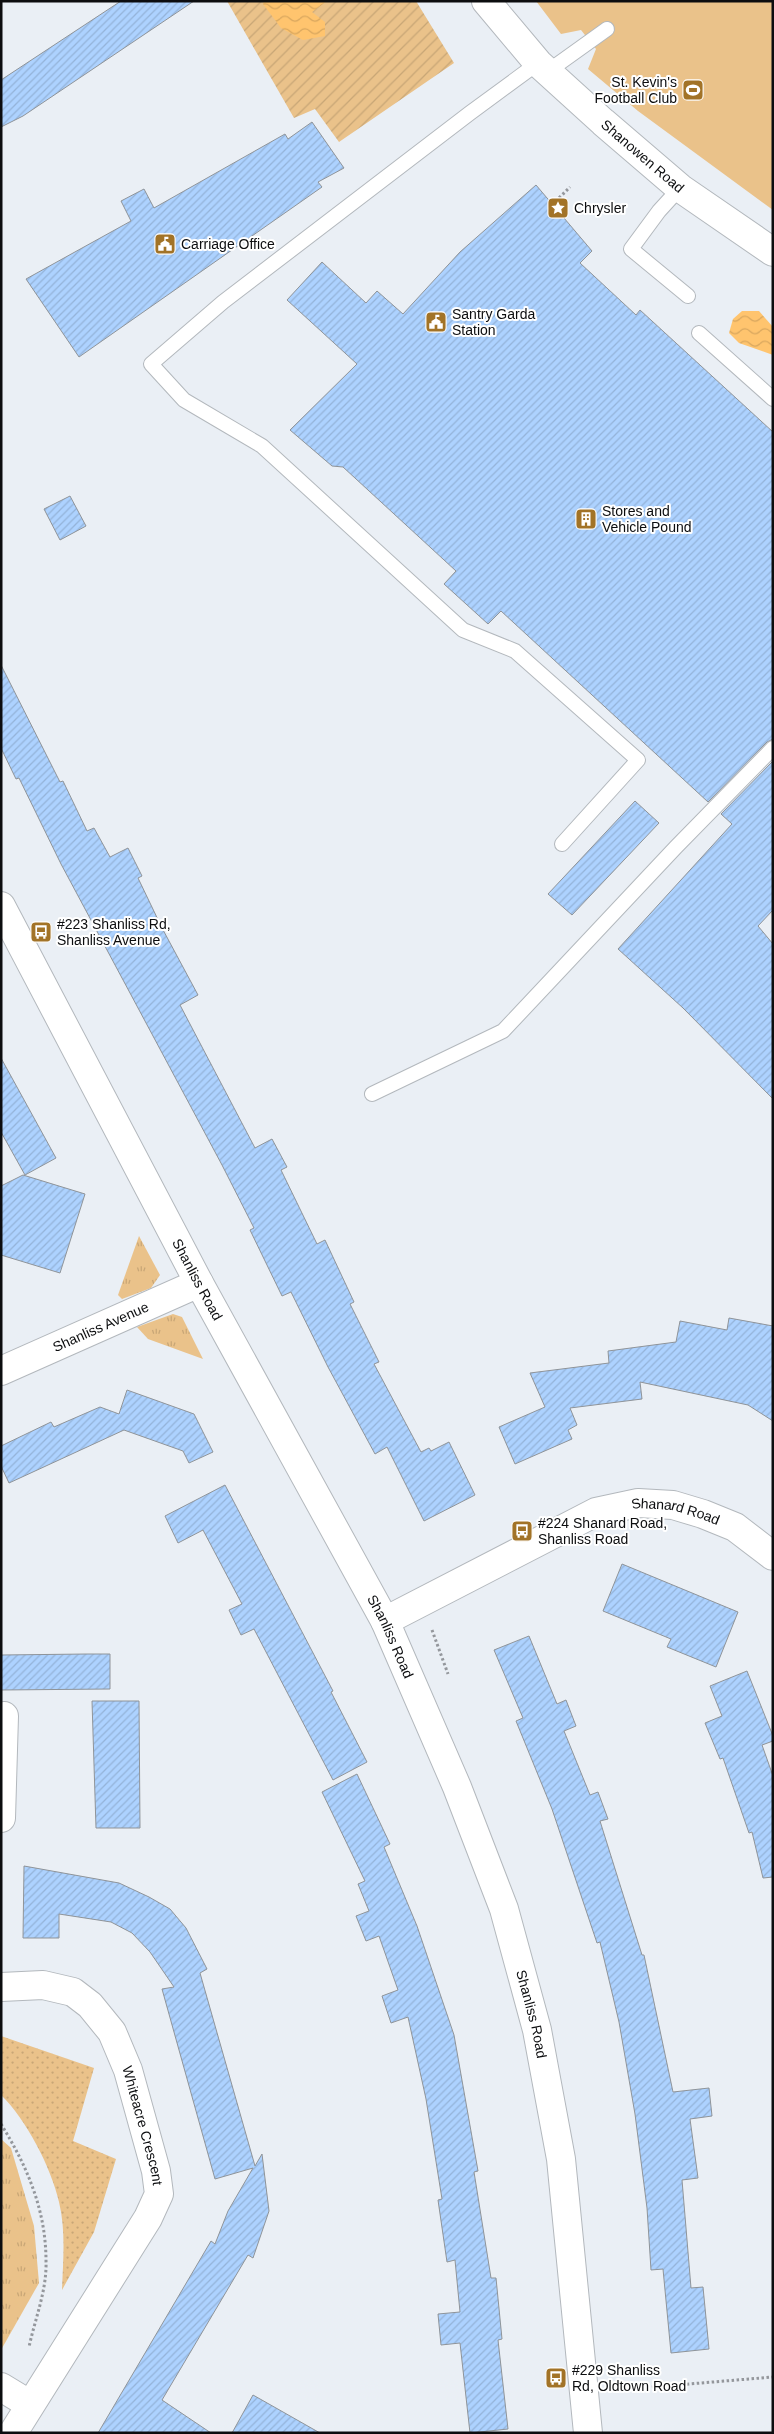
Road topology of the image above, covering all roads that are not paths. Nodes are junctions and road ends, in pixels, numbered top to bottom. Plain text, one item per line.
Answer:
1 (491, 3) edge
2 (607, 29) dead end
3 (542, 68) junction
4 (680, 188) junction
5 (773, 252) edge
6 (688, 296) dead end
7 (699, 333) dead end
8 (773, 399) edge
9 (773, 748) edge
10 (562, 844) dead end
11 (1, 906) edge
12 (372, 1094) dead end
13 (199, 1283) junction
14 (1, 1371) edge
15 (773, 1556) edge
16 (385, 1621) junction
17 (4, 1716) dead end
18 (1, 1818) edge
19 (1, 1986) edge
20 (1, 2387) edge
21 (30, 2404) junction
22 (13, 2433) edge
23 (588, 2433) edge

1 - 3 street, Shanowen Road
2 - 3 lane
3 - 4 street, Shanowen Road
3 - 10 lane
4 - 5 street, Shanowen Road
4 - 6 lane
7 - 8 lane
9 - 12 lane
11 - 13 street, Shanliss Road
13 - 14 street, Shanliss Avenue
13 - 16 street, Shanliss Road
15 - 16 street, Shanard Road
16 - 23 street, Shanliss Road
17 - 18 street
19 - 21 street, Whiteacre Crescent
20 - 21 street
21 - 22 street, Whiteacre Crescent

